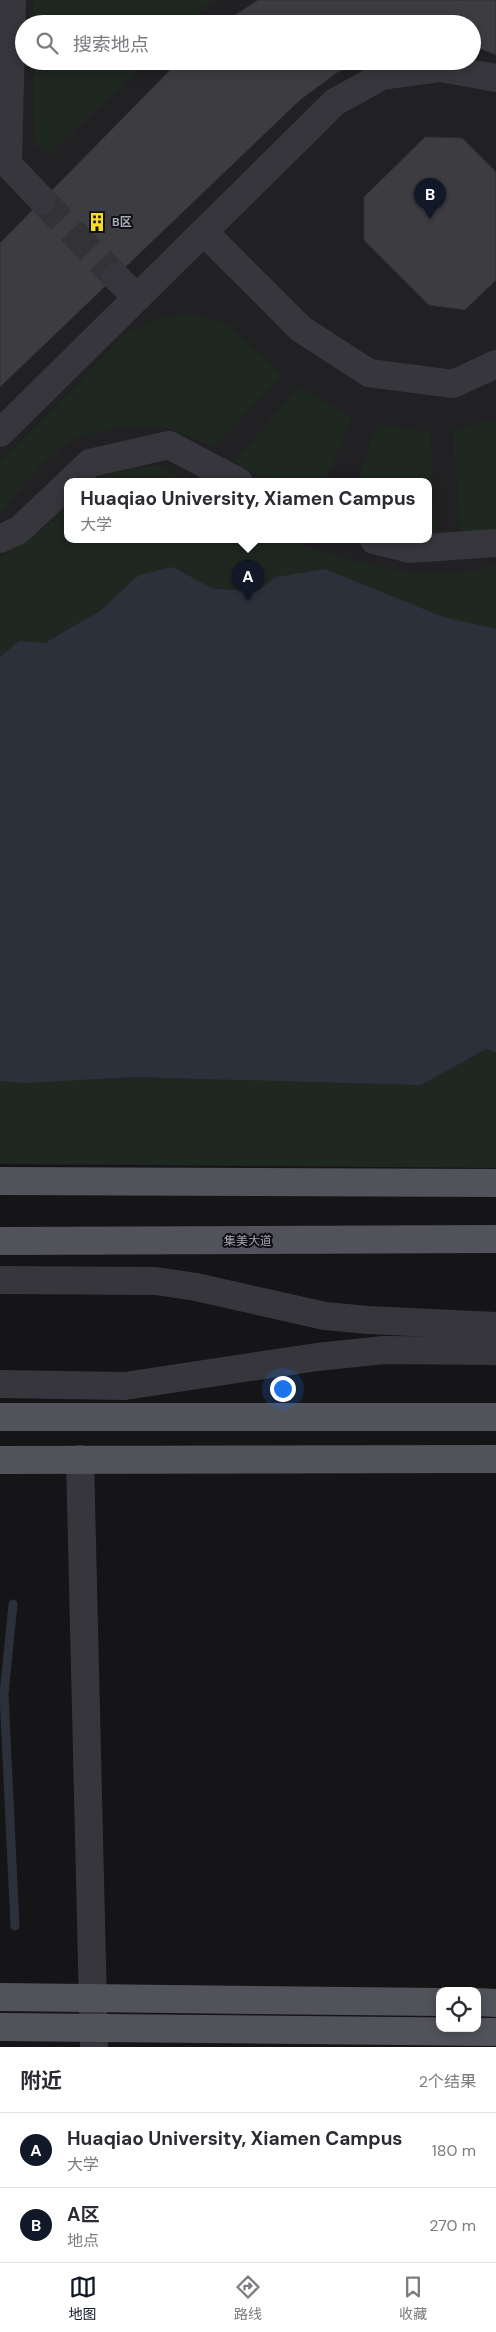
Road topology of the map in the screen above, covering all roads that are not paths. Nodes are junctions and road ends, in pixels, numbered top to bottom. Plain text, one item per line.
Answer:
1 (12, 0) edge
2 (426, 70) edge
3 (452, 70) edge
4 (496, 78) edge
5 (4, 134) edge
6 (42, 200) tunnel mouth
7 (204, 232) junction
8 (116, 276) tunnel mouth
9 (137, 298) junction
10 (496, 364) edge
11 (0, 433) edge
12 (74, 478) edge
13 (231, 478) edge
14 (64, 488) edge
15 (0, 539) edge
16 (386, 543) edge
17 (496, 543) edge
18 (0, 1181) edge
19 (496, 1183) edge
20 (496, 1239) edge
21 (0, 1241) edge
22 (0, 1280) edge
23 (496, 1326) edge
24 (496, 1351) edge
25 (0, 1384) edge
26 (0, 1417) edge
27 (496, 1417) edge
28 (496, 1459) edge
29 (0, 1460) edge
30 (80, 1460) junction
31 (0, 1998) edge
32 (91, 1998) junction
33 (436, 2002) edge
34 (481, 2002) edge
35 (496, 2003) edge
36 (0, 2027) edge
37 (496, 2032) edge
38 (94, 2038) edge

1 - 5 street
2 - 7 street
3 - 4 street
5 - 6 street
7 - 9 street
7 - 10 street
8 - 9 street
9 - 11 street
12 - 13 street
14 - 15 street
16 - 17 street
18 - 19 main road
20 - 21 main road, 集美大道
22 - 23 street
24 - 25 street
26 - 27 main road
28 - 30 main road
29 - 30 main road
30 - 32 street
31 - 32 main road
32 - 33 main road
32 - 38 street
34 - 35 main road
36 - 38 main road
37 - 38 main road

